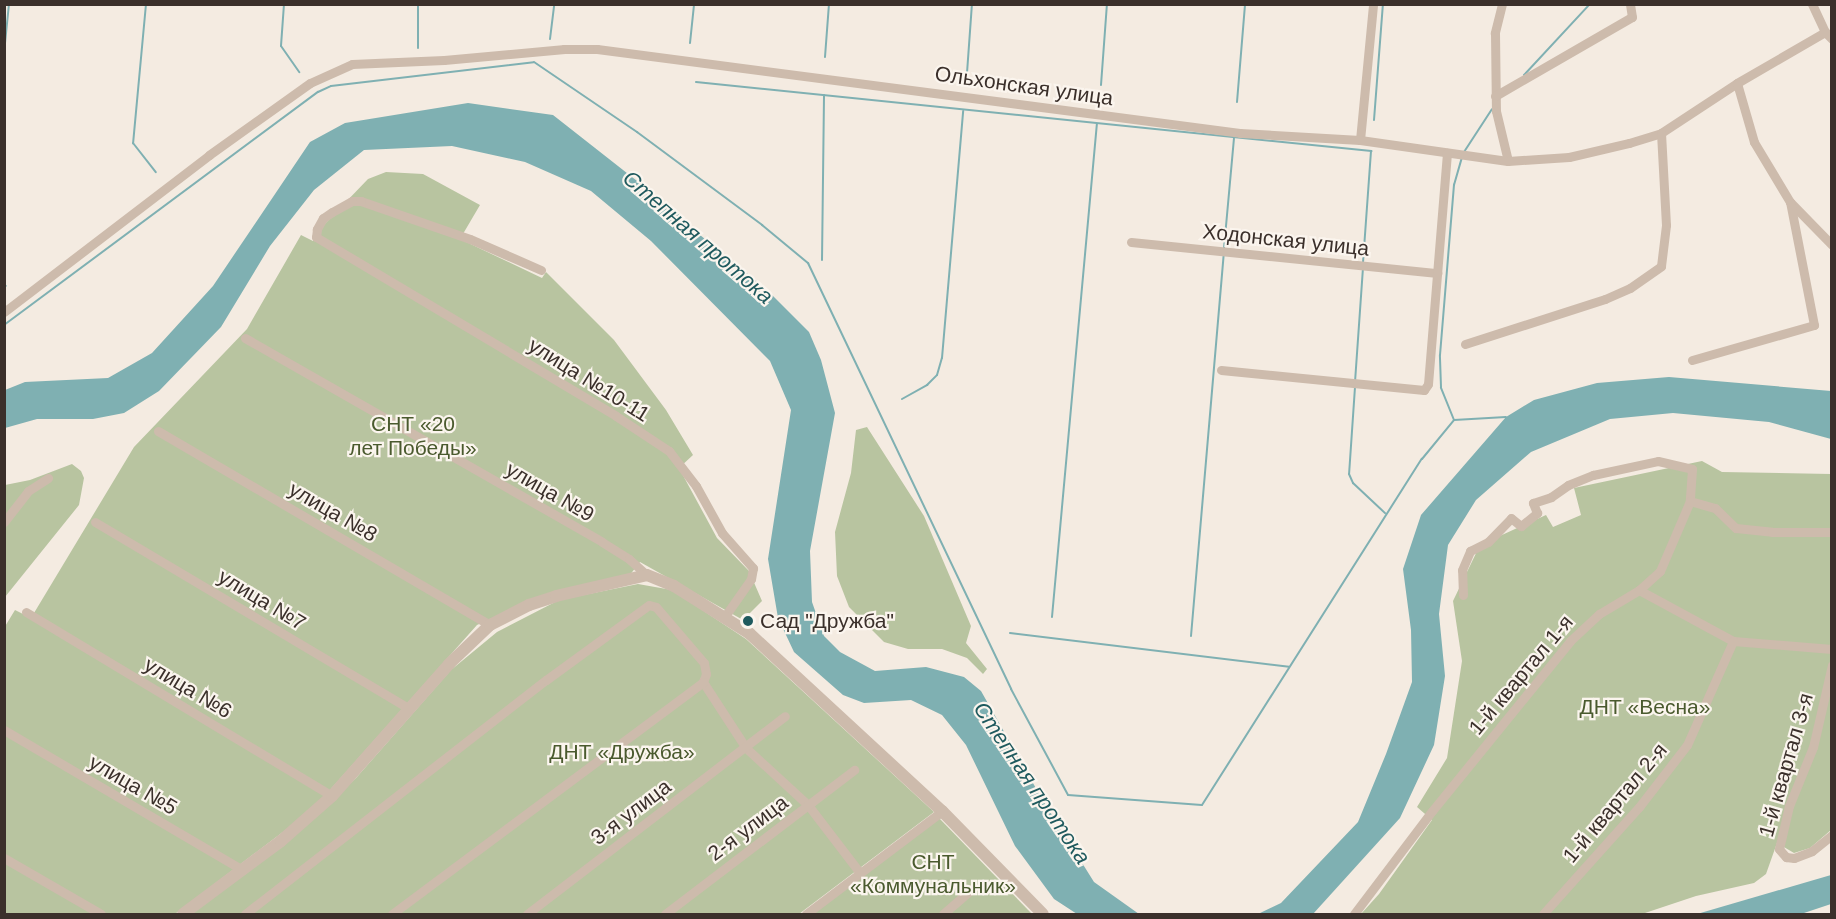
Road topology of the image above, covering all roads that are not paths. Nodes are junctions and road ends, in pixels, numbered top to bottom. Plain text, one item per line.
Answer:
1 (1373, 4) edge
2 (1502, 4) edge
3 (1630, 4) edge
4 (1812, 4) edge
5 (1828, 35) edge
6 (1737, 83) junction
7 (1495, 96) junction
8 (1661, 133) junction
9 (1360, 140) junction
10 (1447, 153) junction
11 (1508, 161) junction
12 (1790, 202) junction
13 (1131, 242) dead end
14 (1832, 245) edge
15 (541, 270) dead end
16 (1437, 273) junction
17 (4, 312) edge
18 (245, 339) dead end
19 (1465, 344) dead end
20 (1692, 360) dead end
21 (1221, 370) dead end
22 (158, 431) dead end
23 (48, 478) dead end
24 (1690, 501) junction
25 (4, 522) edge
26 (95, 522) dead end
27 (1832, 532) edge
28 (647, 575) junction
29 (1639, 590) junction
30 (1463, 595) dead end
31 (26, 612) dead end
32 (725, 616) junction
33 (490, 625) junction
34 (1733, 641) junction
35 (1832, 649) edge
36 (1832, 665) edge
37 (703, 682) junction
38 (410, 709) junction
39 (785, 716) dead end
40 (4, 730) edge
41 (746, 748) junction
42 (854, 770) dead end
43 (332, 796) junction
44 (808, 805) junction
45 (942, 810) junction
46 (1832, 835) edge
47 (4, 858) edge
48 (243, 870) junction
49 (861, 873) junction
50 (974, 888) dead end
51 (101, 915) edge
52 (183, 915) edge
53 (245, 915) edge
54 (392, 915) edge
55 (527, 915) edge
56 (665, 915) edge
57 (806, 915) edge
58 (943, 915) edge
59 (1043, 915) edge
60 (1354, 915) edge
61 (1543, 915) edge

1 - 9 street
2 - 7 street
3 - 7 street
4 - 5 street
5 - 6 street, Ольхонская улица
6 - 8 street, Ольхонская улица
6 - 12 street
7 - 11 street
8 - 11 street, Ольхонская улица
8 - 19 street
9 - 10 street, Ольхонская улица
9 - 17 street, Ольхонская улица
10 - 11 street, Ольхонская улица
10 - 16 street
12 - 14 street
12 - 20 street
13 - 16 street, Ходонская улица
15 - 32 street, улица №10-11
16 - 21 street
18 - 28 street, улица №9
22 - 33 street, улица №8
23 - 25 street
24 - 27 street
24 - 29 street, 1-й квартал 1-я
24 - 30 street, 1-й квартал 1-я
26 - 38 street, улица №7
28 - 32 street
28 - 33 street
29 - 34 street
29 - 60 street, 1-й квартал 1-я
31 - 43 street, улица №6
32 - 45 street
33 - 38 street
34 - 35 street
34 - 61 street, 1-й квартал 2-я
36 - 46 street, 1-й квартал 3-я
37 - 41 street
37 - 53 street
37 - 54 street
38 - 43 street
39 - 41 street, 3-я улица
40 - 48 street, улица №5
41 - 44 street
41 - 55 street, 3-я улица
42 - 44 street, 2-я улица
43 - 48 street
44 - 49 street
44 - 56 street, 2-я улица
45 - 49 street
45 - 59 street
47 - 51 street
48 - 52 street
49 - 57 street
50 - 58 street

